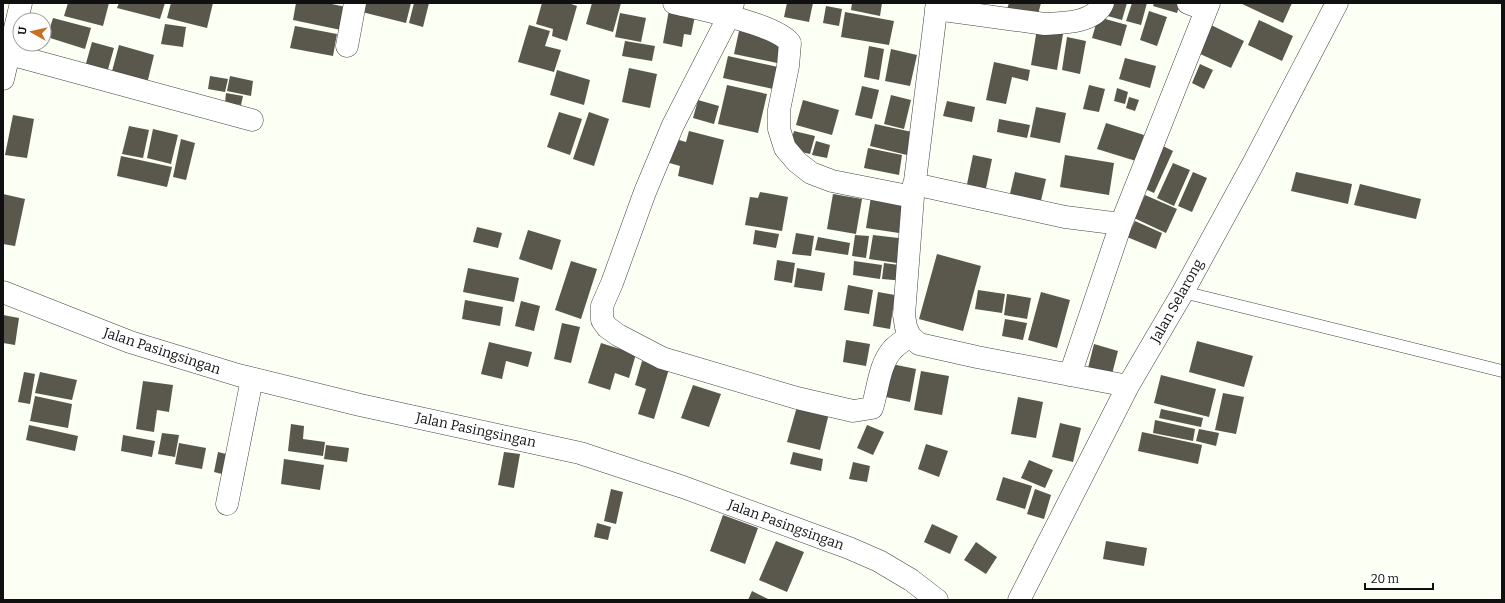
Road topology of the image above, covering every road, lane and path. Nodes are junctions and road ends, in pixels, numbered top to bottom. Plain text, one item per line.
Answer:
1 (20, 3) edge
2 (356, 3) edge
3 (674, 3) edge
4 (1103, 3) edge
5 (1336, 3) edge
6 (1201, 5) edge
7 (936, 6) edge
8 (731, 10) edge
9 (347, 46) dead end
10 (9, 54) junction
11 (3, 79) edge
12 (252, 120) dead end
13 (914, 191) junction
14 (1121, 224) junction
15 (3, 292) edge
16 (1183, 292) junction
17 (910, 336) junction
18 (1502, 370) edge
19 (1070, 375) junction
20 (252, 379) junction
21 (1128, 386) junction
22 (228, 504) dead end
23 (1020, 597) edge
24 (937, 600) edge

1 - 10 street
2 - 9 street
3 - 8 street
4 - 7 street
5 - 16 street, Jalan Selarong
6 - 14 street
7 - 13 street
8 - 13 street
8 - 17 street
10 - 11 street
10 - 12 street
13 - 14 street
13 - 17 street
14 - 19 street
15 - 20 street, Jalan Pasingsingan
16 - 18 lane
16 - 21 street, Jalan Selarong
17 - 19 street
19 - 21 street
20 - 22 street
20 - 24 street, Jalan Pasingsingan
21 - 23 street, Jalan Selarong

